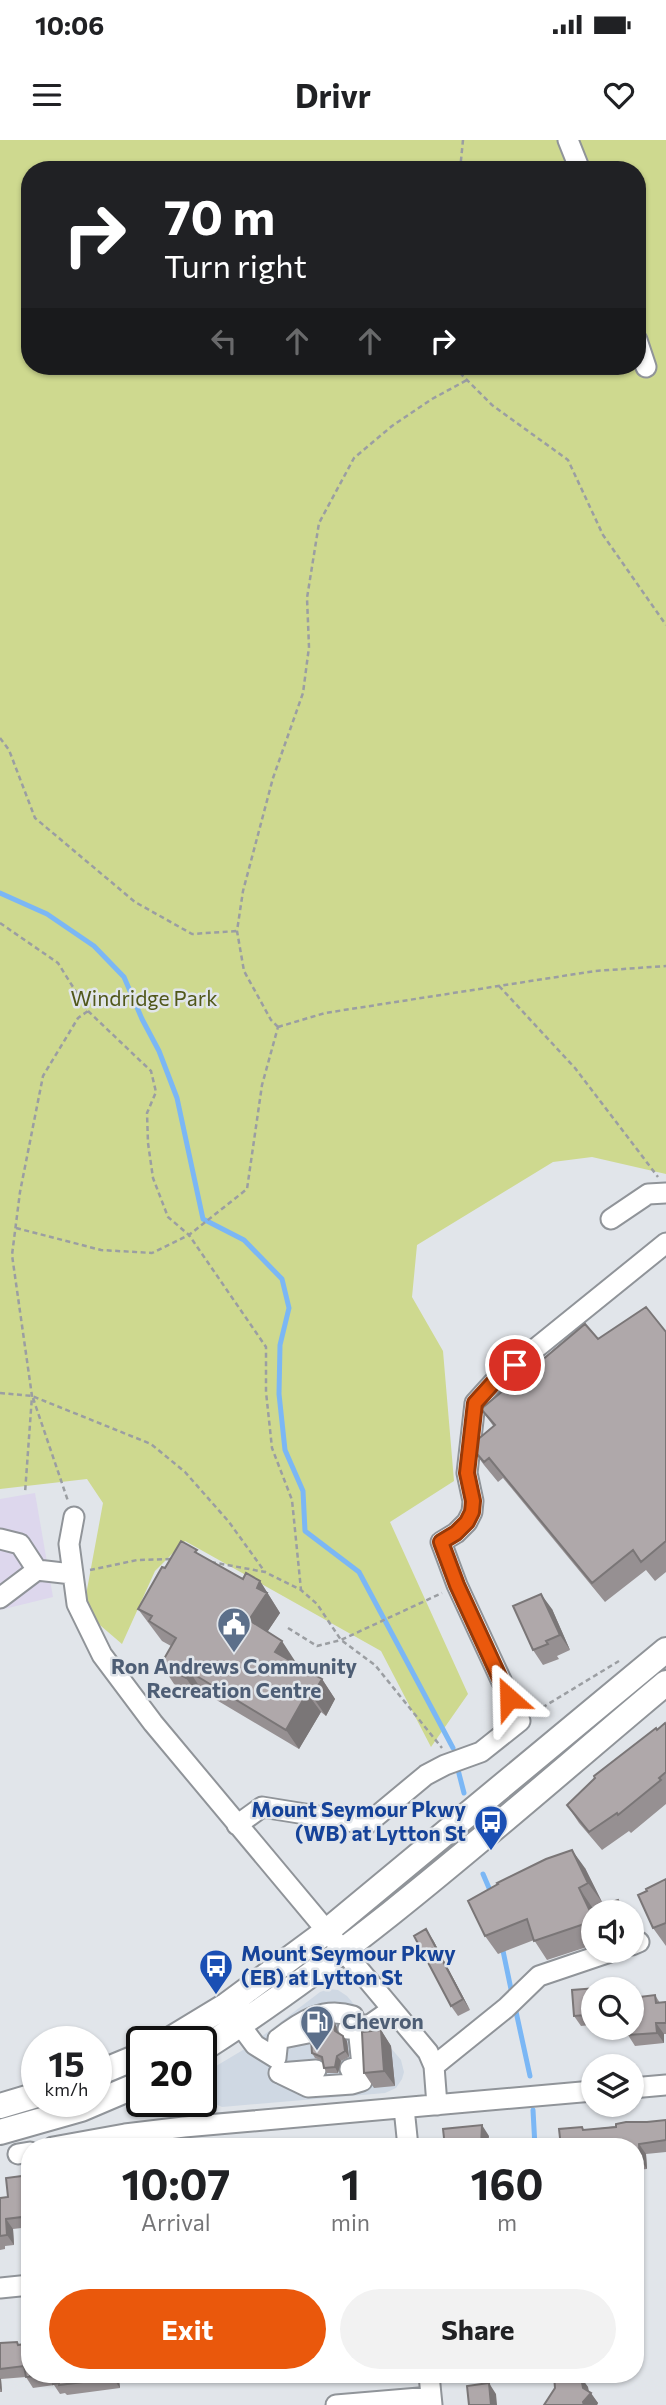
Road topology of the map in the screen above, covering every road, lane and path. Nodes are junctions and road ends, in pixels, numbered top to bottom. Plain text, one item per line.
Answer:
1 (463, 140) edge
2 (568, 140) edge
3 (461, 161) edge
4 (576, 161) edge
5 (463, 375) edge
6 (467, 380) junction
7 (666, 625) edge
8 (0, 738) edge
9 (0, 923) edge
10 (237, 931) junction
11 (666, 966) edge
12 (499, 986) junction
13 (88, 1011) junction
14 (278, 1027) junction
15 (662, 1185) edge
16 (611, 1219) dead end
17 (15, 1228) junction
18 (189, 1235) junction
19 (666, 1243) edge
20 (0, 1393) edge
21 (32, 1396) junction
22 (25, 1493) dead end
23 (74, 1517) joint
24 (0, 1539) edge
25 (179, 1559) edge
26 (202, 1561) edge
27 (37, 1570) junction
28 (265, 1572) junction
29 (72, 1574) junction
30 (457, 1585) junction
31 (301, 1590) junction
32 (0, 1598) edge
33 (288, 1628) dead end
34 (341, 1640) junction
35 (666, 1650) edge
36 (622, 1659) dead end
37 (666, 1683) edge
38 (520, 1721) junction
39 (453, 1762) junction
40 (237, 1825) junction
41 (335, 1940) junction
42 (581, 1962) edge
43 (391, 2010) junction
44 (240, 2025) junction
45 (193, 2026) edge
46 (352, 2028) junction
47 (313, 2032) dead end
48 (217, 2040) edge
49 (278, 2057) junction
50 (434, 2066) junction
51 (316, 2070) dead end
52 (666, 2085) edge
53 (644, 2087) edge
54 (126, 2090) edge
55 (581, 2092) edge
56 (21, 2100) edge
57 (438, 2105) junction
58 (0, 2106) edge
59 (404, 2108) junction
60 (0, 2132) edge
61 (103, 2138) edge
62 (407, 2138) edge
63 (21, 2286) edge
64 (0, 2288) edge
65 (430, 2383) edge
66 (431, 2401) edge
67 (336, 2405) edge

1 - 3 path
2 - 4 street
5 - 6 path
6 - 7 path
6 - 10 path
8 - 10 path
9 - 13 path
10 - 14 path
11 - 12 path
12 - 14 path
12 - 15 path
13 - 17 path
13 - 18 path
14 - 18 path
15 - 16 street
17 - 18 path
17 - 21 path
18 - 31 path
19 - 30 street
20 - 21 path
21 - 22 path
21 - 23 path
21 - 28 path
23 - 29 street
24 - 27 street
25 - 29 path
26 - 28 path
27 - 29 street
27 - 32 street
28 - 31 path
29 - 40 street
30 - 34 path
30 - 38 street
31 - 34 path
33 - 34 path
34 - 39 path
35 - 41 main road
36 - 38 path
37 - 41 main road
38 - 39 street
39 - 40 street
40 - 41 street
41 - 43 street
41 - 44 main road
41 - 45 main road
42 - 50 street
43 - 46 street
43 - 50 street
44 - 48 main road
44 - 49 street
46 - 49 street
46 - 49 street
47 - 49 street
49 - 51 street
50 - 57 street
52 - 53 street
54 - 60 main road
55 - 57 street
56 - 58 main road
57 - 59 street
59 - 61 street
59 - 62 street
63 - 64 street
65 - 66 street
66 - 67 street

